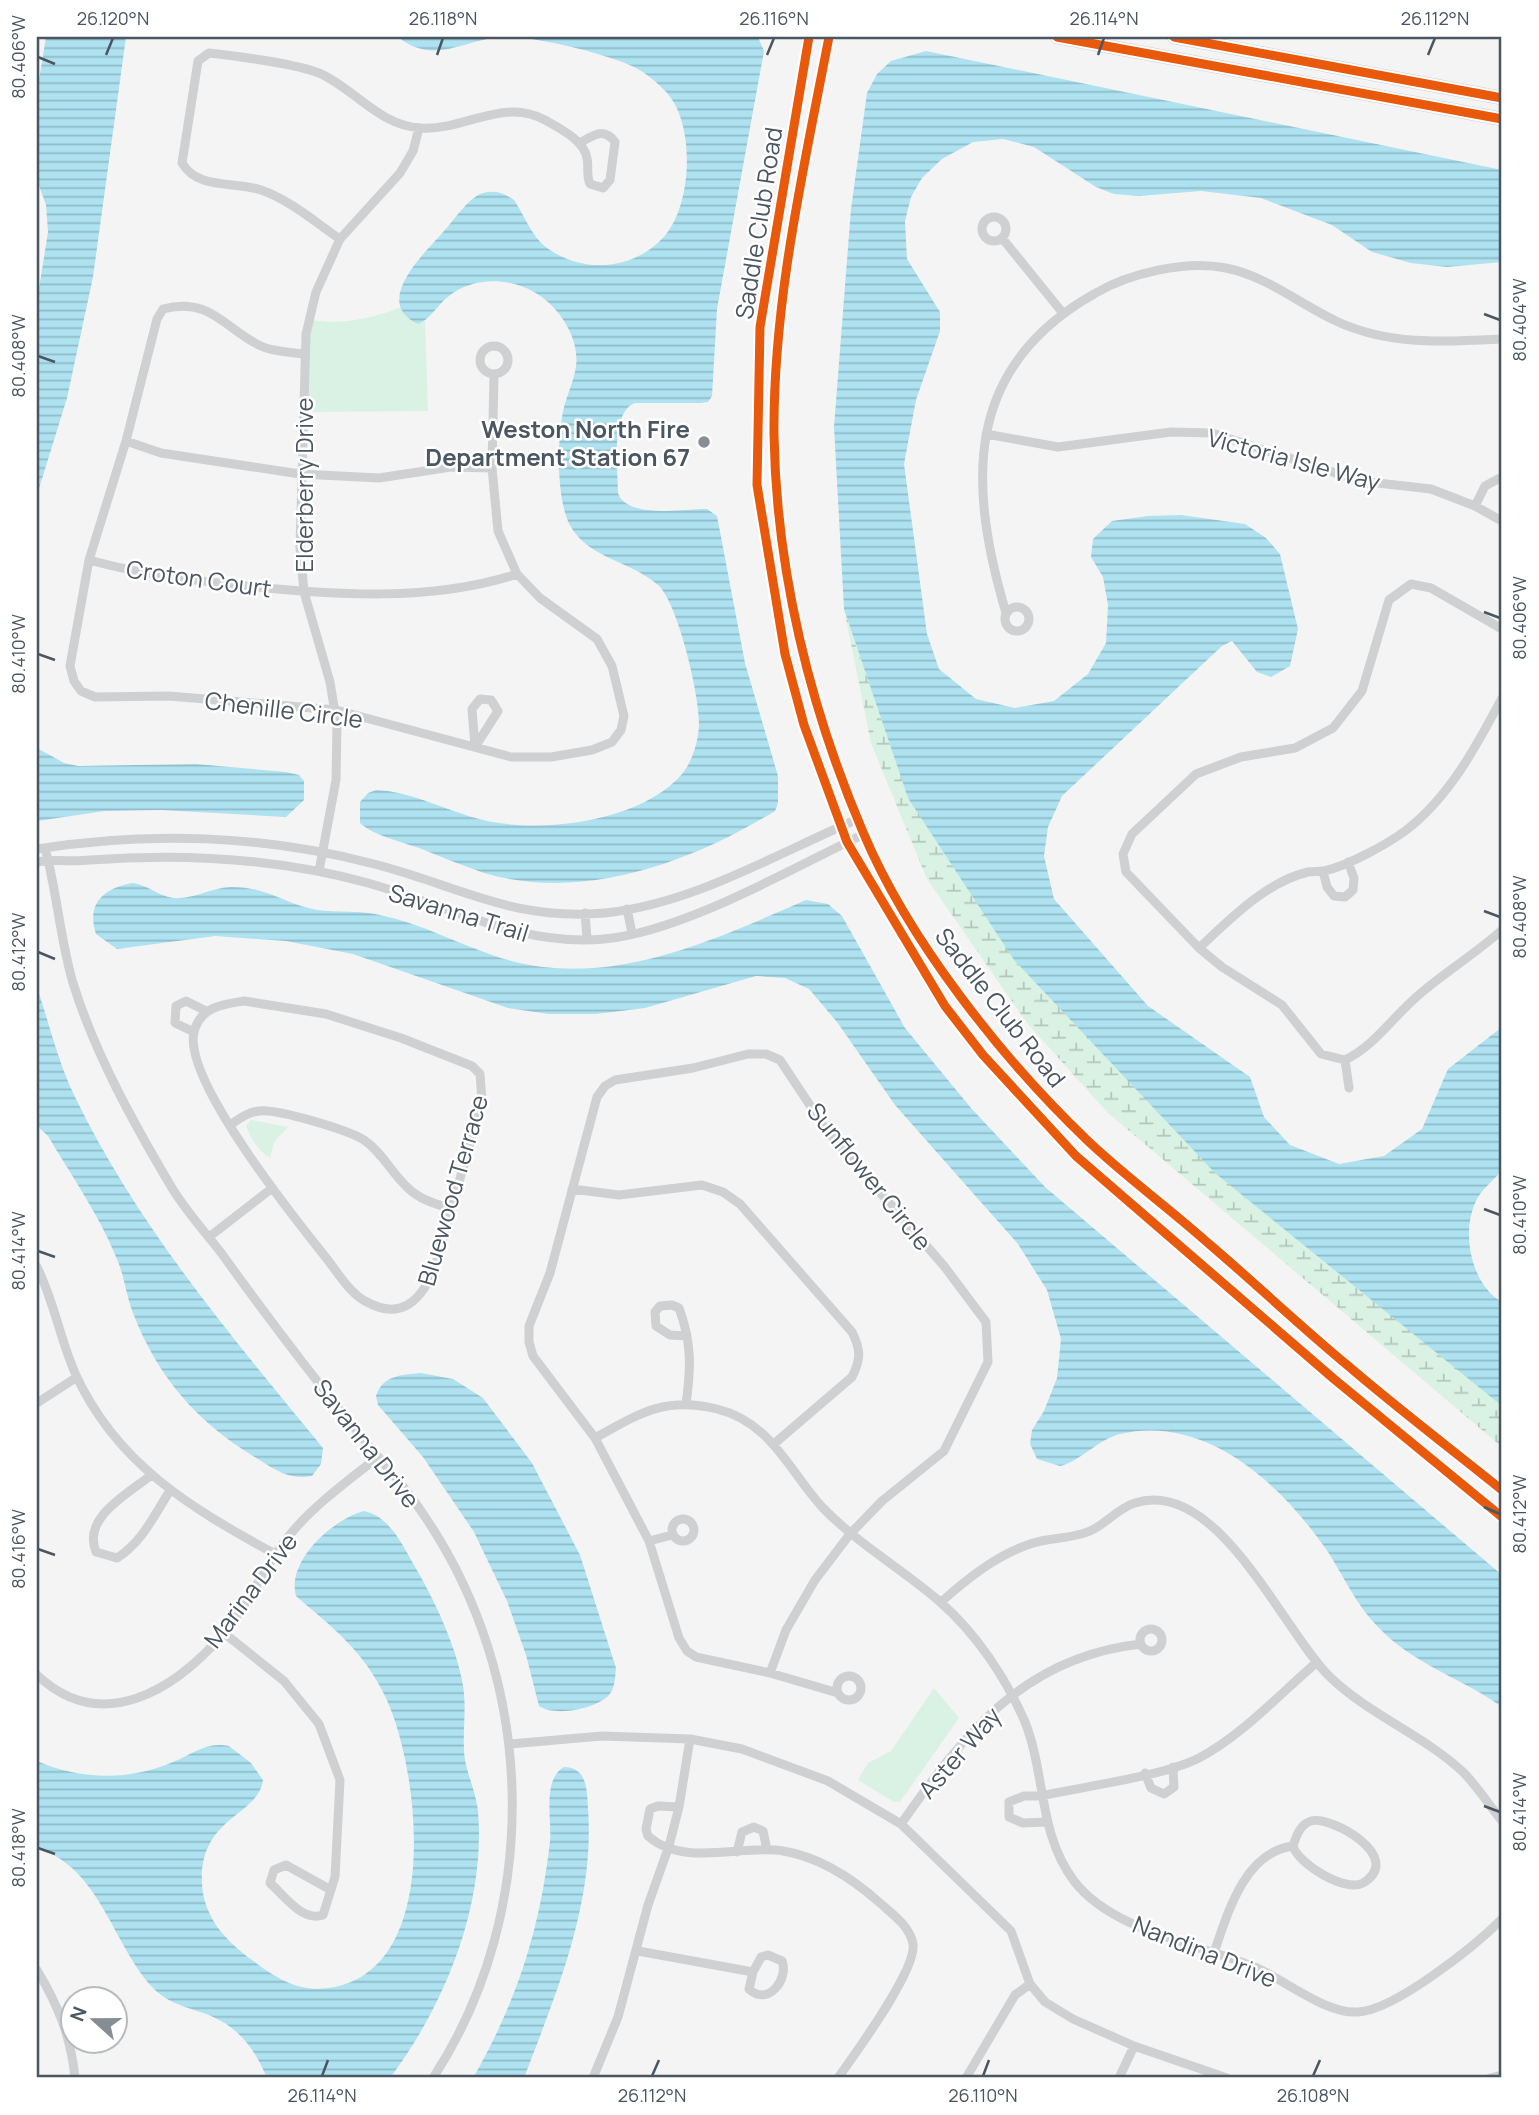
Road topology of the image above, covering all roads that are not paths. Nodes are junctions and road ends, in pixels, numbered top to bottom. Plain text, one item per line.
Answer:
1 (809, 37) edge
2 (829, 37) edge
3 (1057, 37) edge
4 (1174, 37) edge
5 (1502, 98) edge
6 (1502, 119) edge
7 (419, 128) junction
8 (580, 143) junction
9 (1002, 238) dead end
10 (340, 239) junction
11 (1062, 312) junction
12 (1502, 339) edge
13 (304, 354) junction
14 (494, 374) dead end
15 (986, 434) junction
16 (126, 440) junction
17 (492, 468) junction
18 (300, 474) junction
19 (1502, 477) edge
20 (1475, 506) junction
21 (1502, 521) edge
22 (89, 560) junction
23 (517, 574) junction
24 (304, 592) junction
25 (1006, 613) dead end
26 (1502, 629) edge
27 (1502, 698) edge
28 (336, 710) junction
29 (475, 747) junction
30 (858, 818) junction
31 (841, 826) junction
32 (864, 834) junction
33 (847, 842) junction
34 (41, 848) edge
35 (323, 853) junction
36 (48, 860) junction
37 (37, 862) edge
38 (1348, 862) junction
39 (319, 871) junction
40 (1323, 871) junction
41 (628, 909) junction
42 (585, 913) junction
43 (1502, 930) edge
44 (632, 933) junction
45 (587, 939) junction
46 (1199, 948) junction
47 (206, 1011) junction
48 (194, 1032) junction
49 (1345, 1060) junction
50 (1349, 1088) dead end
51 (230, 1125) junction
52 (271, 1189) junction
53 (572, 1189) junction
54 (452, 1209) junction
55 (209, 1237) junction
56 (37, 1267) edge
57 (687, 1336) dead end
58 (1346, 1364) junction
59 (77, 1377) junction
60 (1334, 1379) junction
61 (37, 1403) edge
62 (686, 1404) junction
63 (595, 1438) junction
64 (775, 1443) junction
65 (378, 1458) junction
66 (150, 1476) junction
67 (1502, 1490) edge
68 (169, 1492) junction
69 (1502, 1517) edge
70 (850, 1534) junction
71 (672, 1535) dead end
72 (649, 1541) junction
73 (275, 1554) junction
74 (941, 1602) junction
75 (224, 1633) junction
76 (1141, 1644) dead end
77 (1316, 1663) junction
78 (770, 1673) junction
79 (37, 1675) edge
80 (838, 1693) dead end
81 (1010, 1695) junction
82 (690, 1739) junction
83 (510, 1744) junction
84 (1173, 1767) junction
85 (1145, 1773) junction
86 (1041, 1796) junction
87 (679, 1807) junction
88 (1502, 1821) edge
89 (1046, 1822) junction
90 (901, 1824) junction
91 (669, 1846) junction
92 (1293, 1846) junction
93 (767, 1850) junction
94 (737, 1852) junction
95 (331, 1890) junction
96 (1502, 1919) edge
97 (638, 1951) junction
98 (1214, 1953) junction
99 (37, 1970) edge
100 (753, 1972) junction
101 (1030, 1984) junction
102 (1134, 2046) junction
103 (1502, 2075) edge
104 (75, 2078) edge
105 (433, 2078) edge
106 (593, 2078) edge
107 (838, 2078) edge
108 (966, 2078) edge
109 (1119, 2078) edge
110 (1227, 2078) edge
111 (1490, 2078) edge

1 - 31 street, Saddle Club Road
2 - 30 street, Saddle Club Road
3 - 6 main road
4 - 5 main road
7 - 8 street
7 - 10 street, Elderberry Drive
7 - 10 street
8 - 8 street
9 - 11 street
10 - 13 street, Elderberry Drive
11 - 12 street
11 - 15 street
13 - 16 street, Chenille Circle
13 - 18 street, Elderberry Drive
14 - 17 street, Chenille Circle
15 - 20 street, Victoria Isle Way
15 - 25 street
16 - 18 street
16 - 22 street, Chenille Circle
17 - 18 street
17 - 23 street, Chenille Circle
18 - 24 street, Elderberry Drive
19 - 20 street
20 - 21 street, Victoria Isle Way
22 - 24 street, Croton Court
22 - 28 street, Chenille Circle
23 - 24 street, Croton Court
23 - 29 street, Chenille Circle
24 - 28 street, Elderberry Drive
26 - 46 street
27 - 38 street
28 - 29 street, Chenille Circle
28 - 35 street, Elderberry Drive
29 - 29 street
30 - 31 street, Savanna Trail
30 - 32 street, Saddle Club Road
31 - 33 street, Saddle Club Road
31 - 41 street, Savanna Trail
32 - 33 street, Savanna Trail
32 - 58 street, Saddle Club Road
33 - 44 street, Savanna Trail
33 - 60 street, Saddle Club Road
34 - 35 street, Savanna Trail
34 - 36 street, Savanna Drive
35 - 39 street, Elderberry Drive
35 - 42 street, Savanna Trail
36 - 37 street, Savanna Trail
36 - 39 street, Savanna Trail
36 - 55 street, Savanna Drive
38 - 40 street
38 - 40 street
39 - 45 street, Savanna Trail
40 - 46 street
41 - 42 street, Savanna Trail
41 - 44 street
42 - 45 street
43 - 49 street
44 - 45 street, Savanna Trail
46 - 49 street
47 - 48 street
47 - 48 street
47 - 54 street, Bluewood Terrace
48 - 51 street, Bluewood Terrace
49 - 50 street
51 - 52 street, Bluewood Terrace
51 - 54 street
52 - 54 street, Bluewood Terrace
52 - 55 street
53 - 63 street, Sunflower Circle
53 - 64 street
53 - 70 street, Sunflower Circle
55 - 65 street, Savanna Drive
56 - 59 street
57 - 62 street
58 - 60 street
58 - 67 street, Saddle Club Road
59 - 61 street
59 - 66 street
60 - 69 street, Saddle Club Road
62 - 63 street, Nandina Drive
62 - 64 street, Nandina Drive
63 - 72 street, Sunflower Circle
64 - 70 street, Nandina Drive
65 - 73 street, Marina Drive
65 - 83 street, Savanna Drive
66 - 68 street
66 - 68 street
68 - 73 street
70 - 74 street, Nandina Drive
70 - 78 street, Sunflower Circle
71 - 72 street
72 - 78 street, Sunflower Circle
73 - 75 street, Marina Drive
74 - 77 street
74 - 81 street, Nandina Drive
75 - 79 street, Marina Drive
75 - 95 street
76 - 81 street, Aster Way
77 - 84 street
77 - 88 street
78 - 80 street, Sunflower Circle
81 - 86 street, Nandina Drive
81 - 90 street, Aster Way
82 - 83 street
82 - 87 street
82 - 90 street
83 - 105 street, Savanna Drive
84 - 85 street
84 - 85 street
85 - 86 street
86 - 89 street, Nandina Drive
86 - 89 street
87 - 91 street
87 - 91 street
89 - 98 street, Nandina Drive
90 - 101 street
91 - 94 street
91 - 97 street
92 - 92 street
92 - 98 street
93 - 94 street
93 - 94 street
93 - 107 street
95 - 95 street
96 - 98 street, Nandina Drive
97 - 100 street
97 - 106 street
99 - 104 street
100 - 100 street
101 - 102 street
101 - 108 street
102 - 109 street
102 - 110 street
103 - 111 street

